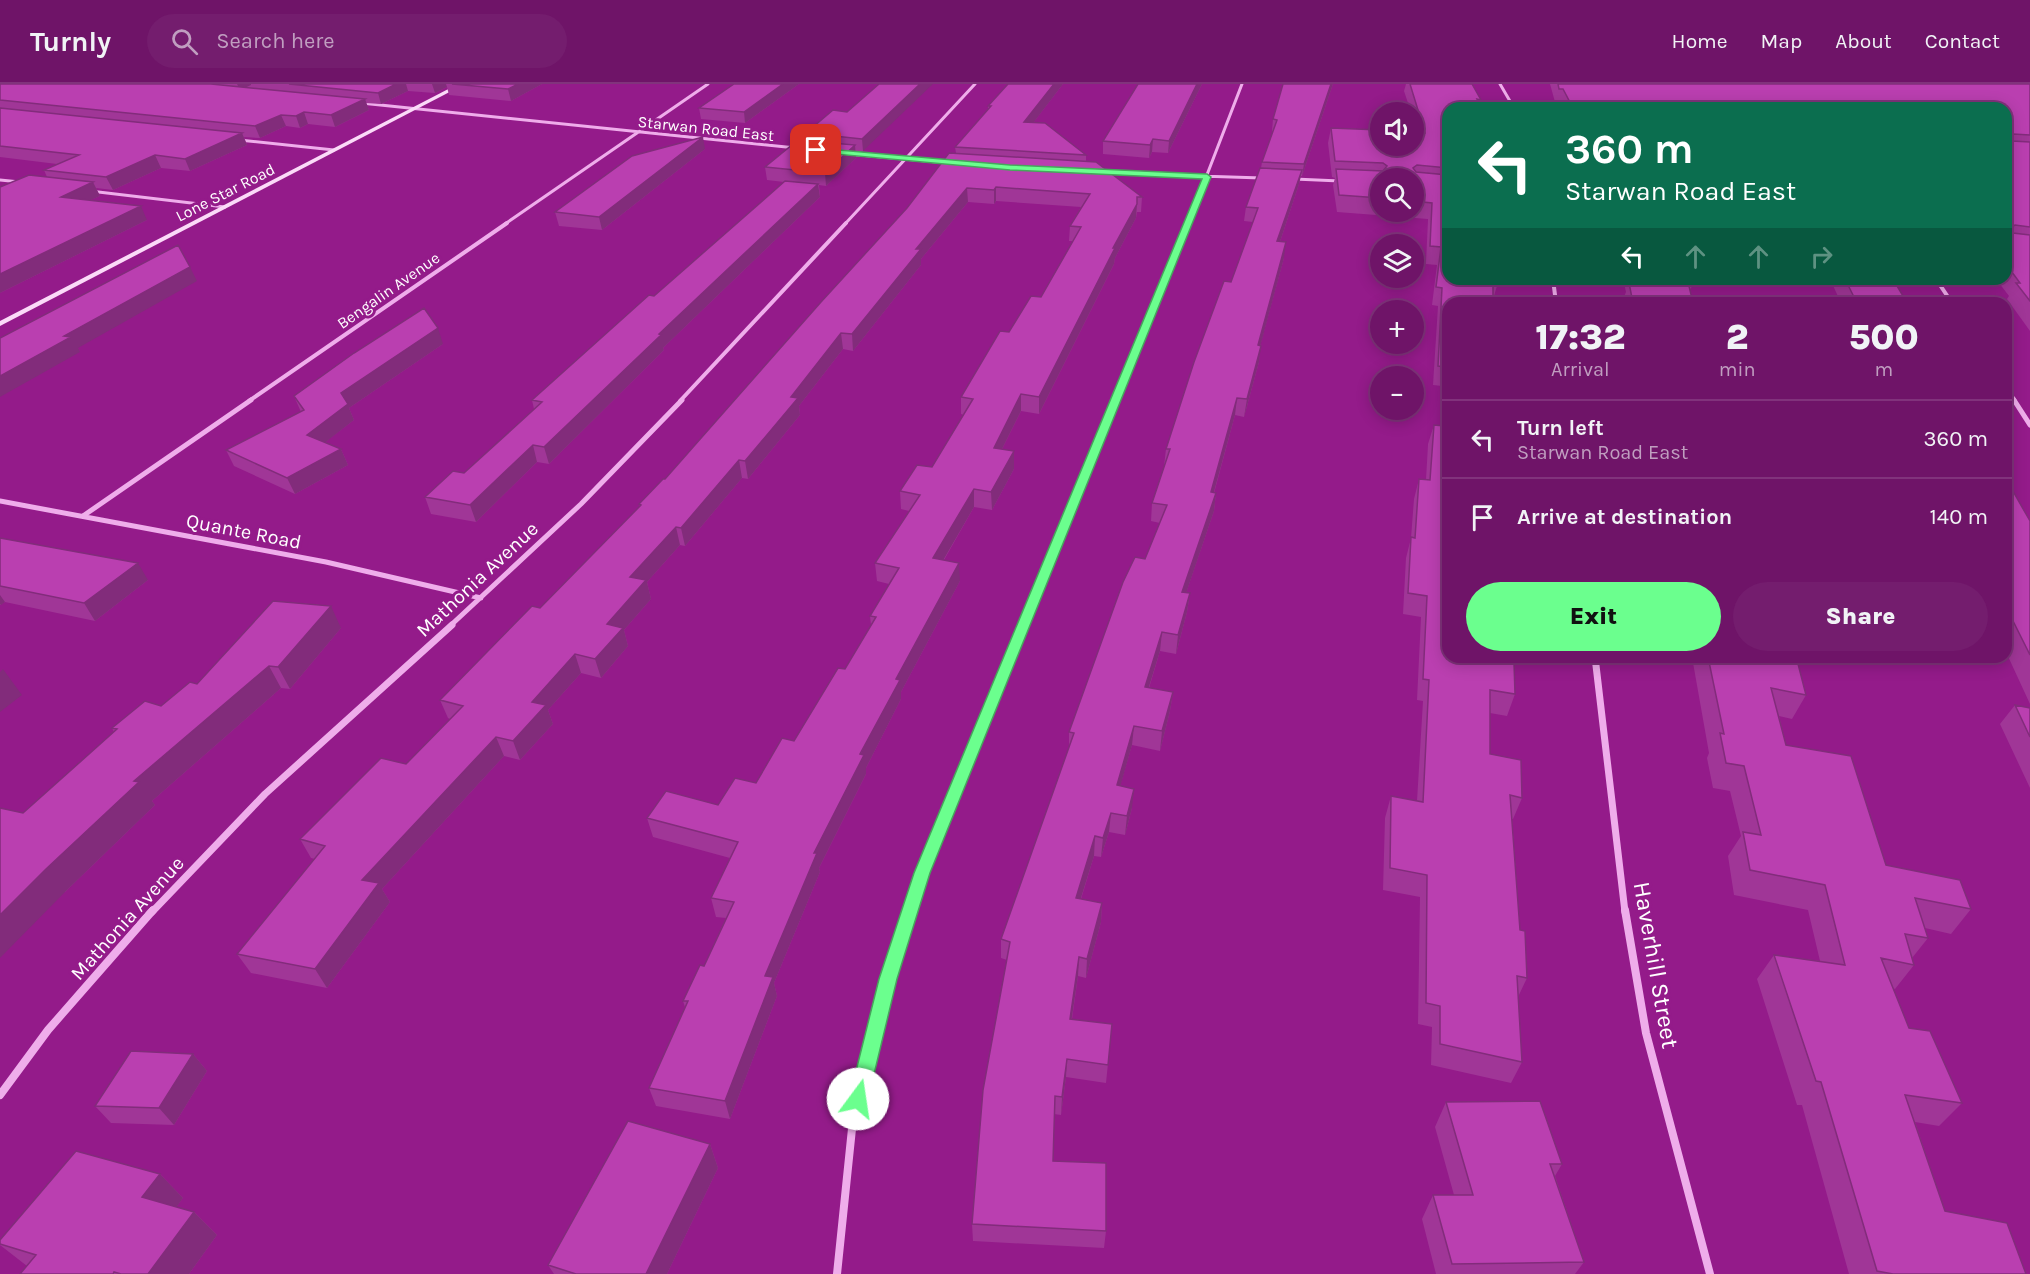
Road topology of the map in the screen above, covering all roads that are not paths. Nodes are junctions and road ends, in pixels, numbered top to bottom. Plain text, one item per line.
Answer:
1 (462, 84) edge
2 (708, 84) edge
3 (975, 84) edge
4 (1242, 84) edge
5 (1500, 84) edge
6 (350, 102) edge
7 (1510, 102) edge
8 (414, 109) junction
9 (637, 133) junction
10 (238, 140) edge
11 (800, 149) edge
12 (334, 150) junction
13 (847, 153) edge
14 (905, 159) junction
15 (952, 163) edge
16 (1095, 173) edge
17 (1207, 177) junction
18 (1265, 178) edge
19 (1288, 179) edge
20 (1, 181) edge
21 (1346, 182) edge
22 (27, 183) edge
23 (85, 190) edge
24 (225, 207) junction
25 (0, 324) edge
26 (2012, 396) edge
27 (2030, 425) edge
28 (0, 501) edge
29 (82, 516) junction
30 (482, 598) junction
31 (1596, 663) edge
32 (0, 1095) edge
33 (837, 1274) edge
34 (1710, 1274) edge

1 - 8 street, Lone Star Road
2 - 9 street, Bengalin Avenue
3 - 14 street, Mathonia Avenue
4 - 17 street
5 - 7 street
6 - 8 street, Starwan Road East
8 - 9 street, Starwan Road East
8 - 12 street, Lone Star Road
9 - 11 street, Starwan Road East
9 - 29 street, Bengalin Avenue
10 - 12 street
12 - 24 street, Lone Star Road
13 - 14 street
14 - 15 street
14 - 30 street, Mathonia Avenue
16 - 17 street
17 - 18 street
17 - 33 street
19 - 21 street
20 - 22 street
23 - 24 street
24 - 25 street, Lone Star Road
26 - 27 street
28 - 29 street, Quante Road
29 - 30 street, Quante Road
30 - 32 street, Mathonia Avenue
31 - 34 street, Haverhill Street

